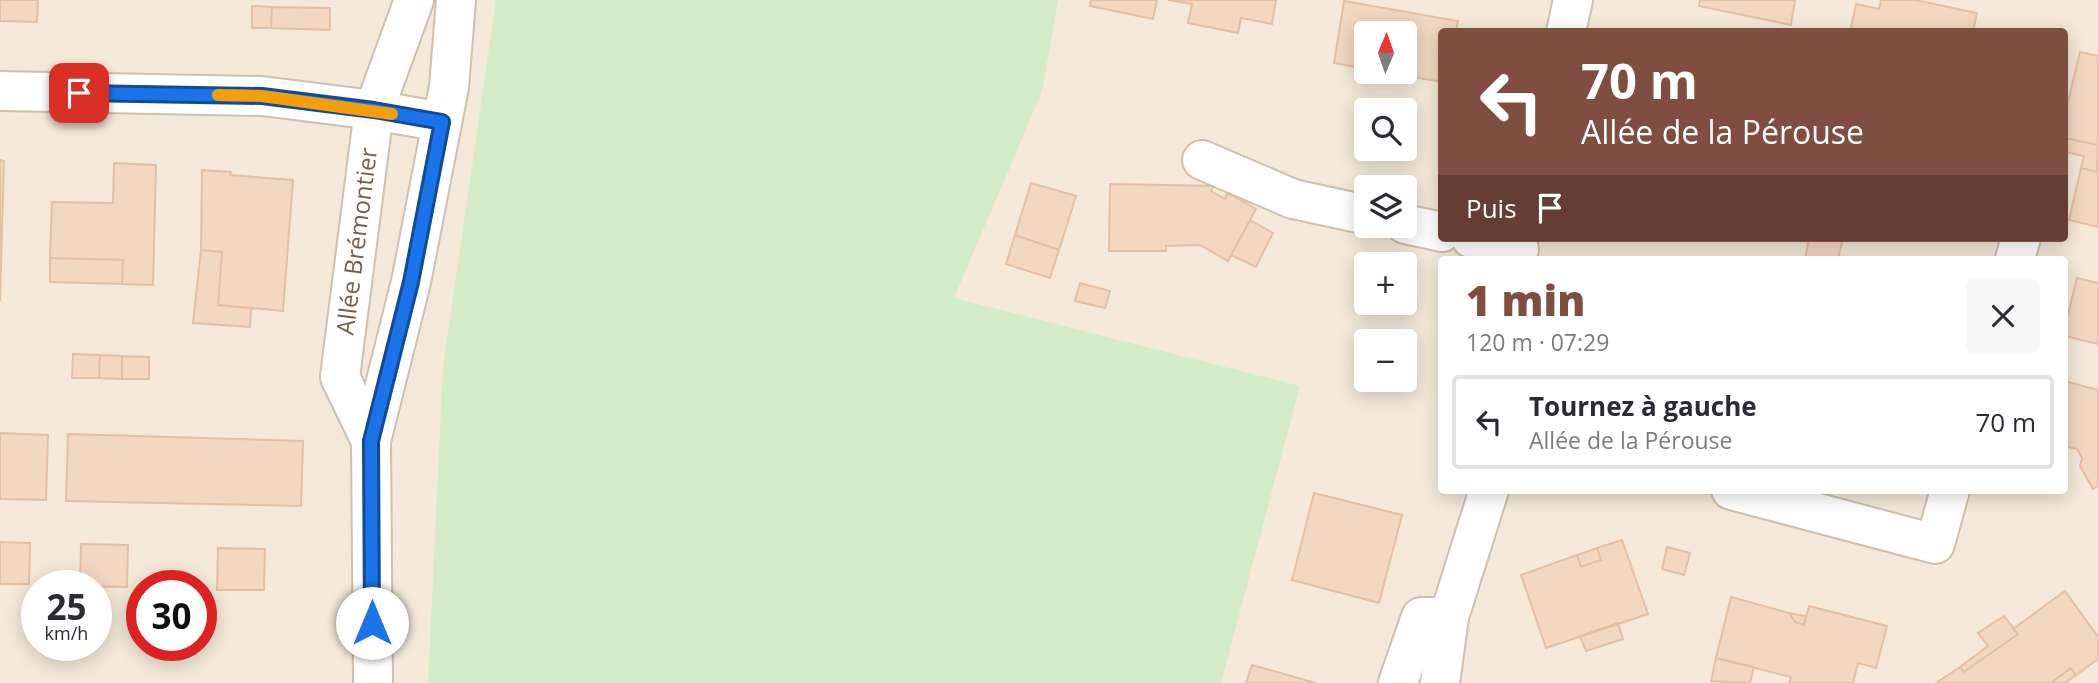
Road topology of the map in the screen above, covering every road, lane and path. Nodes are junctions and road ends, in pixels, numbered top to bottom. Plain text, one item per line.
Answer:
1 (414, 0) edge
2 (456, 0) edge
3 (1573, 0) edge
4 (1567, 28) edge
5 (0, 91) edge
6 (374, 110) junction
7 (442, 122) junction
8 (1202, 160) dead end
9 (1354, 212) edge
10 (1417, 226) edge
11 (1438, 231) edge
12 (1488, 242) edge
13 (1519, 249) edge
14 (371, 441) junction
15 (1488, 494) edge
16 (1746, 494) edge
17 (1949, 494) edge
18 (1448, 617) junction
19 (373, 683) edge
20 (1398, 683) edge
21 (1440, 683) edge

1 - 6 street, Allée Brémontier
2 - 7 street, Allée Brémontier
3 - 4 street
5 - 6 street
6 - 7 street
6 - 14 street, Allée Brémontier
7 - 14 street, Allée Brémontier
8 - 9 street
10 - 11 street
12 - 13 street
14 - 19 street, Allée Brémontier
15 - 18 street
16 - 17 street
18 - 20 street
18 - 21 street

